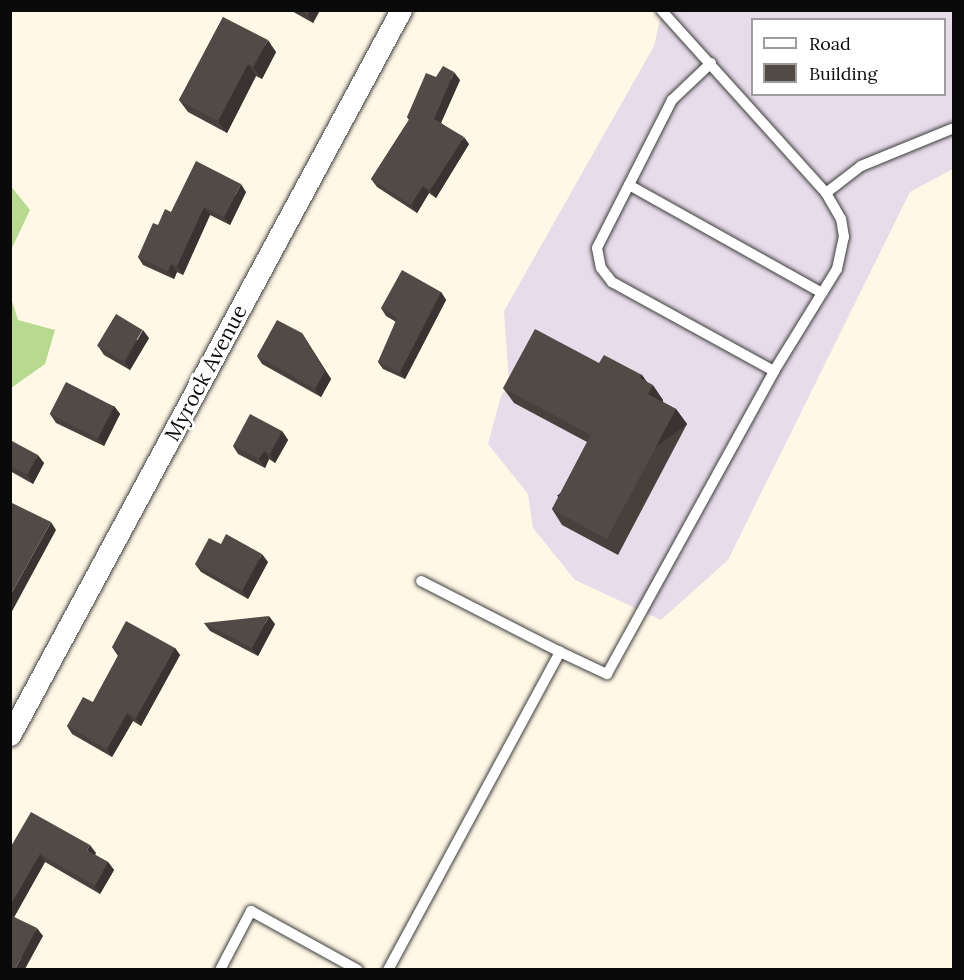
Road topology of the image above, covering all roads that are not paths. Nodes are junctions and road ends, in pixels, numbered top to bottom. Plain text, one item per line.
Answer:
1 (401, 10) edge
2 (665, 12) edge
3 (711, 63) junction
4 (954, 128) edge
5 (629, 185) junction
6 (826, 193) junction
7 (822, 293) junction
8 (774, 371) junction
9 (421, 581) dead end
10 (560, 652) junction
11 (10, 735) edge
12 (220, 969) edge
13 (358, 969) edge
14 (388, 969) edge

1 - 11 street, Myrock Avenue
2 - 3 lane
3 - 5 lane
3 - 6 lane
4 - 6 lane
5 - 7 lane
5 - 8 lane
6 - 7 lane
7 - 8 lane
8 - 10 lane
9 - 10 lane
10 - 14 lane
12 - 13 lane

